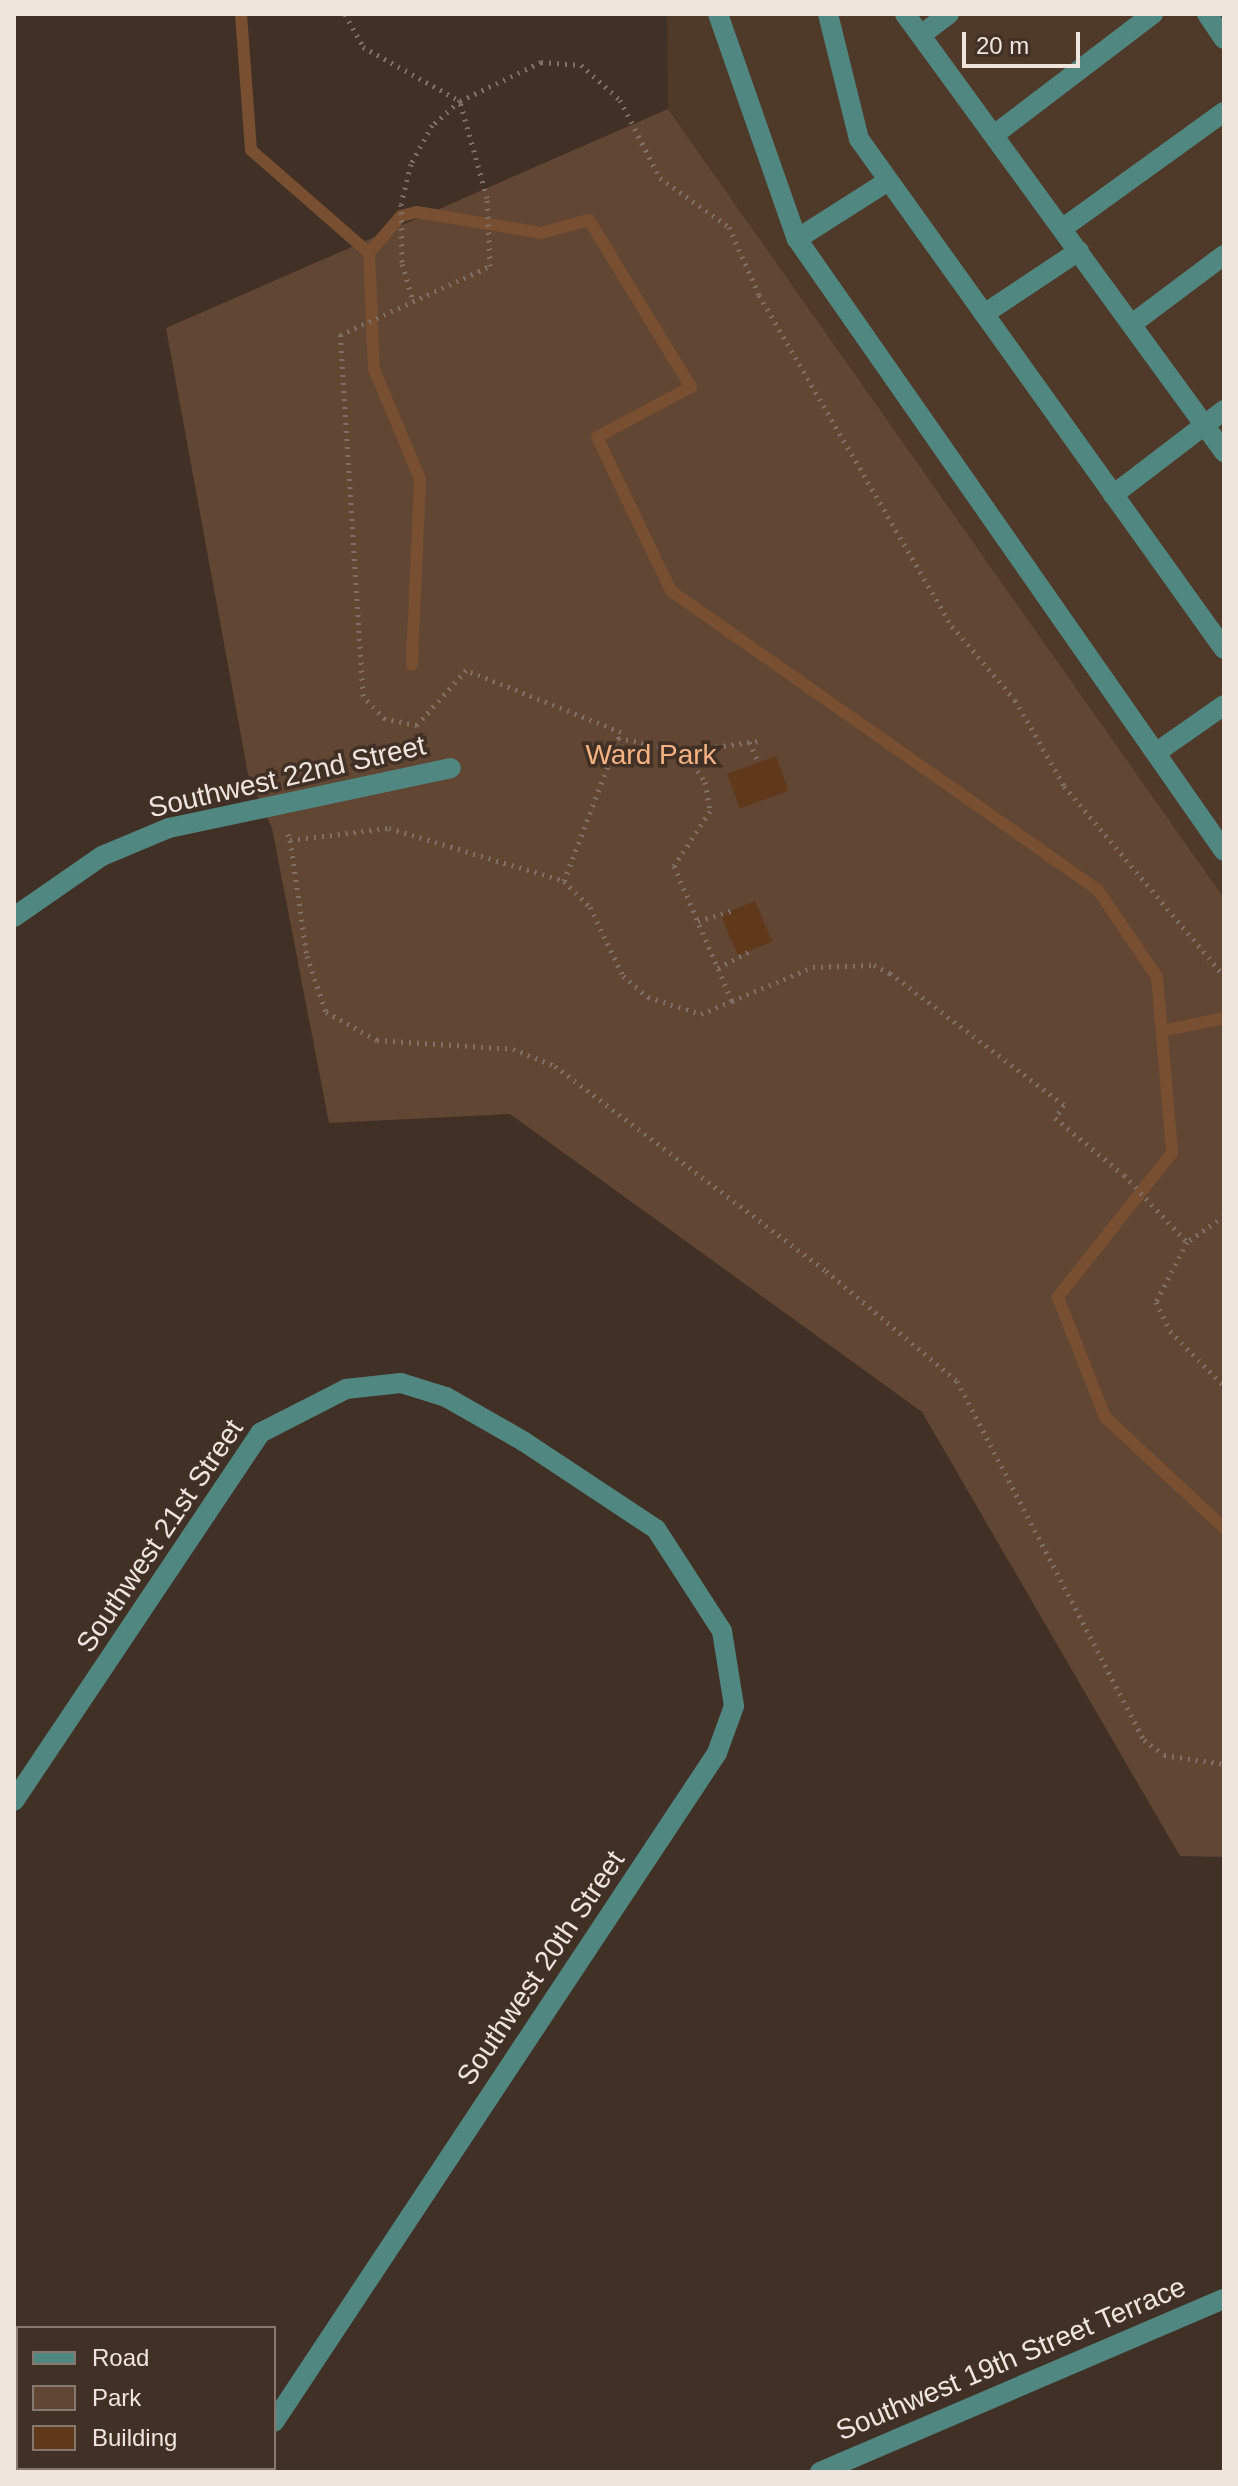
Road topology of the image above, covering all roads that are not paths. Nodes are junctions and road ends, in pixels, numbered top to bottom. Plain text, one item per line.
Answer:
1 (718, 14) edge
2 (828, 14) edge
3 (905, 14) edge
4 (949, 14) edge
5 (1153, 14) edge
6 (1207, 14) edge
7 (921, 35) junction
8 (1224, 39) edge
9 (1224, 112) edge
10 (994, 135) junction
11 (888, 181) junction
12 (1063, 228) junction
13 (797, 239) junction
14 (1079, 251) junction
15 (1224, 255) edge
16 (984, 314) junction
17 (1132, 324) junction
18 (1224, 410) edge
19 (1204, 425) junction
20 (1224, 452) edge
21 (1113, 495) junction
22 (1224, 649) edge
23 (1224, 705) edge
24 (1157, 752) junction
25 (451, 768) dead end
26 (1224, 851) edge
27 (14, 917) edge
28 (656, 1529) joint
29 (14, 1801) edge
30 (1224, 2299) edge
31 (276, 2419) edge
32 (820, 2472) edge

1 - 13 street
2 - 11 street
3 - 7 street
4 - 7 street
5 - 10 street
6 - 8 street
7 - 10 street
9 - 12 street
10 - 12 street
11 - 13 street
11 - 16 street
12 - 14 street
13 - 24 street
14 - 16 street
14 - 17 street
15 - 17 street
16 - 21 street
17 - 19 street
18 - 19 street
19 - 20 street
19 - 21 street
21 - 22 street
23 - 24 street
24 - 26 street
25 - 27 street, Southwest 22nd Street
28 - 29 street, Southwest 21st Street
28 - 31 street, Southwest 20th Street
30 - 32 street, Southwest 19th Street Terrace

